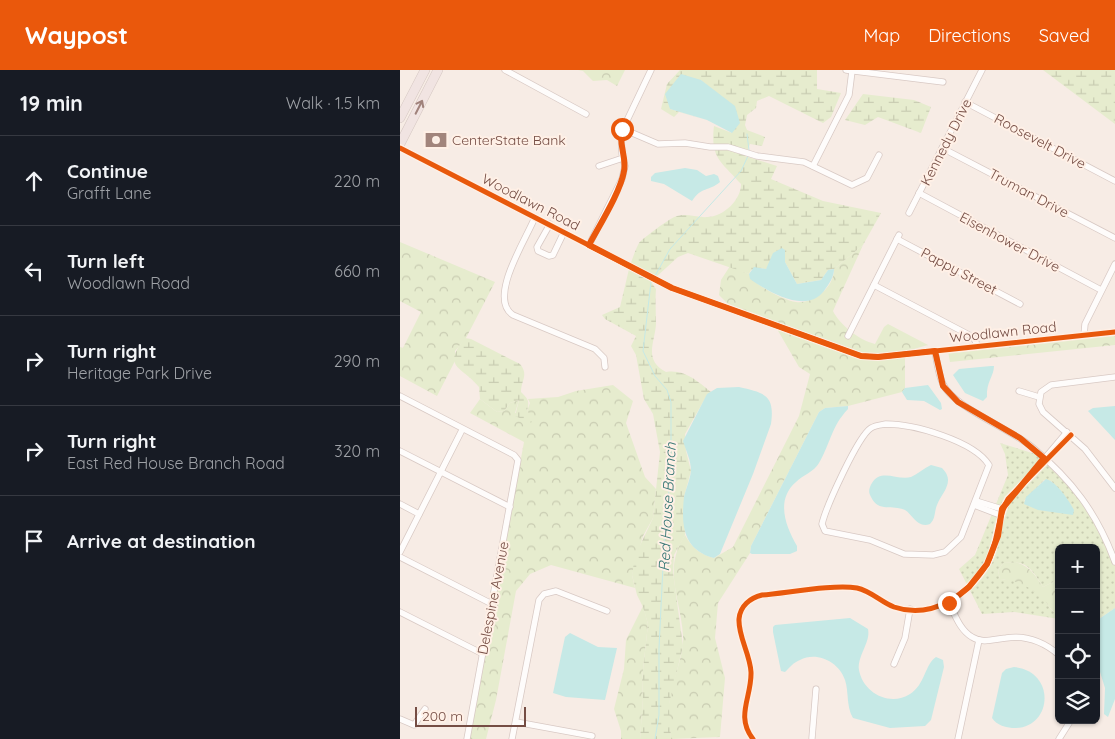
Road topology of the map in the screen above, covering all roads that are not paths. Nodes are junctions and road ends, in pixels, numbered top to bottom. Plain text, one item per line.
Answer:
1 (425, 70) edge
2 (438, 70) edge
3 (505, 70) edge
4 (651, 70) edge
5 (849, 70) edge
6 (982, 70) edge
7 (943, 82) dead end
8 (965, 102) junction
9 (586, 114) dead end
10 (400, 118) edge
11 (622, 129) junction
12 (400, 146) edge
13 (942, 148) junction
14 (879, 155) dead end
15 (623, 158) junction
16 (599, 166) dead end
17 (814, 166) junction
18 (1115, 180) edge
19 (920, 194) junction
20 (909, 214) dead end
21 (535, 217) junction
22 (550, 224) junction
23 (564, 232) junction
24 (1115, 238) edge
25 (589, 245) junction
26 (1115, 264) edge
27 (874, 285) junction
28 (1101, 290) junction
29 (1020, 304) dead end
30 (1115, 332) edge
31 (1084, 335) junction
32 (848, 336) dead end
33 (978, 346) junction
34 (935, 351) junction
35 (605, 367) dead end
36 (1115, 377) edge
37 (1019, 391) dead end
38 (400, 396) edge
39 (1039, 397) junction
40 (462, 430) junction
41 (1069, 434) junction
42 (400, 451) edge
43 (1046, 459) junction
44 (440, 472) junction
45 (1114, 484) edge
46 (975, 503) junction
47 (400, 504) edge
48 (510, 507) junction
49 (1001, 512) junction
50 (419, 514) junction
51 (400, 552) edge
52 (400, 557) edge
53 (1115, 562) edge
54 (949, 603) junction
55 (492, 604) junction
56 (910, 609) junction
57 (607, 610) dead end
58 (400, 612) edge
59 (979, 640) junction
60 (1055, 652) edge
61 (483, 654) junction
62 (894, 664) dead end
63 (816, 689) dead end
64 (425, 710) dead end
65 (400, 719) edge
66 (516, 722) junction
67 (1068, 724) edge
68 (592, 736) dead end
69 (467, 739) edge
70 (512, 739) edge
71 (752, 739) edge
72 (812, 739) edge
73 (958, 739) edge
74 (1059, 739) edge

1 - 10 highway
12 -> 2 highway
3 - 9 street
4 - 11 street
5 - 7 street
5 - 17 street
6 - 8 street, Kennedy Drive
8 - 13 street, Kennedy Drive
8 - 18 street, Roosevelt Drive
11 - 15 street
11 - 17 street
12 - 21 street, Woodlawn Road
13 - 19 street, Kennedy Drive
13 - 24 street, Truman Drive
14 - 17 street
15 - 16 street
15 - 25 street
19 - 20 street, Kennedy Drive
19 - 28 street, Eisenhower Drive
21 - 22 street, Woodlawn Road
21 - 35 street
22 - 23 street, Woodlawn Road
22 - 23 street
23 - 25 street, Woodlawn Road
25 - 34 street, Woodlawn Road
26 - 28 street
27 - 29 street, Pappy Street
27 - 32 street
27 - 33 street
28 - 31 street
30 - 31 street, Woodlawn Road
31 - 33 street, Woodlawn Road
33 - 34 street, Woodlawn Road
34 - 43 street
36 - 39 street
37 - 39 street
38 - 40 street
39 - 41 street
40 - 44 street
40 - 48 street, Delespine Avenue
41 - 43 street
41 - 45 street
42 - 44 street
43 - 49 street
43 - 53 street
44 - 48 street
44 - 50 street
46 - 46 street
46 - 49 street
47 - 50 street
48 - 55 street, Delespine Avenue
49 - 54 street
50 - 51 street
52 - 55 street
54 - 56 street
54 - 59 street
55 - 61 street, Delespine Avenue
56 - 62 street
56 - 71 street
57 - 66 street
58 - 61 street
59 - 60 street
59 - 73 street
61 - 69 street, Delespine Avenue
63 - 72 street
64 - 65 street
66 - 68 street
66 - 70 street
67 - 74 street

